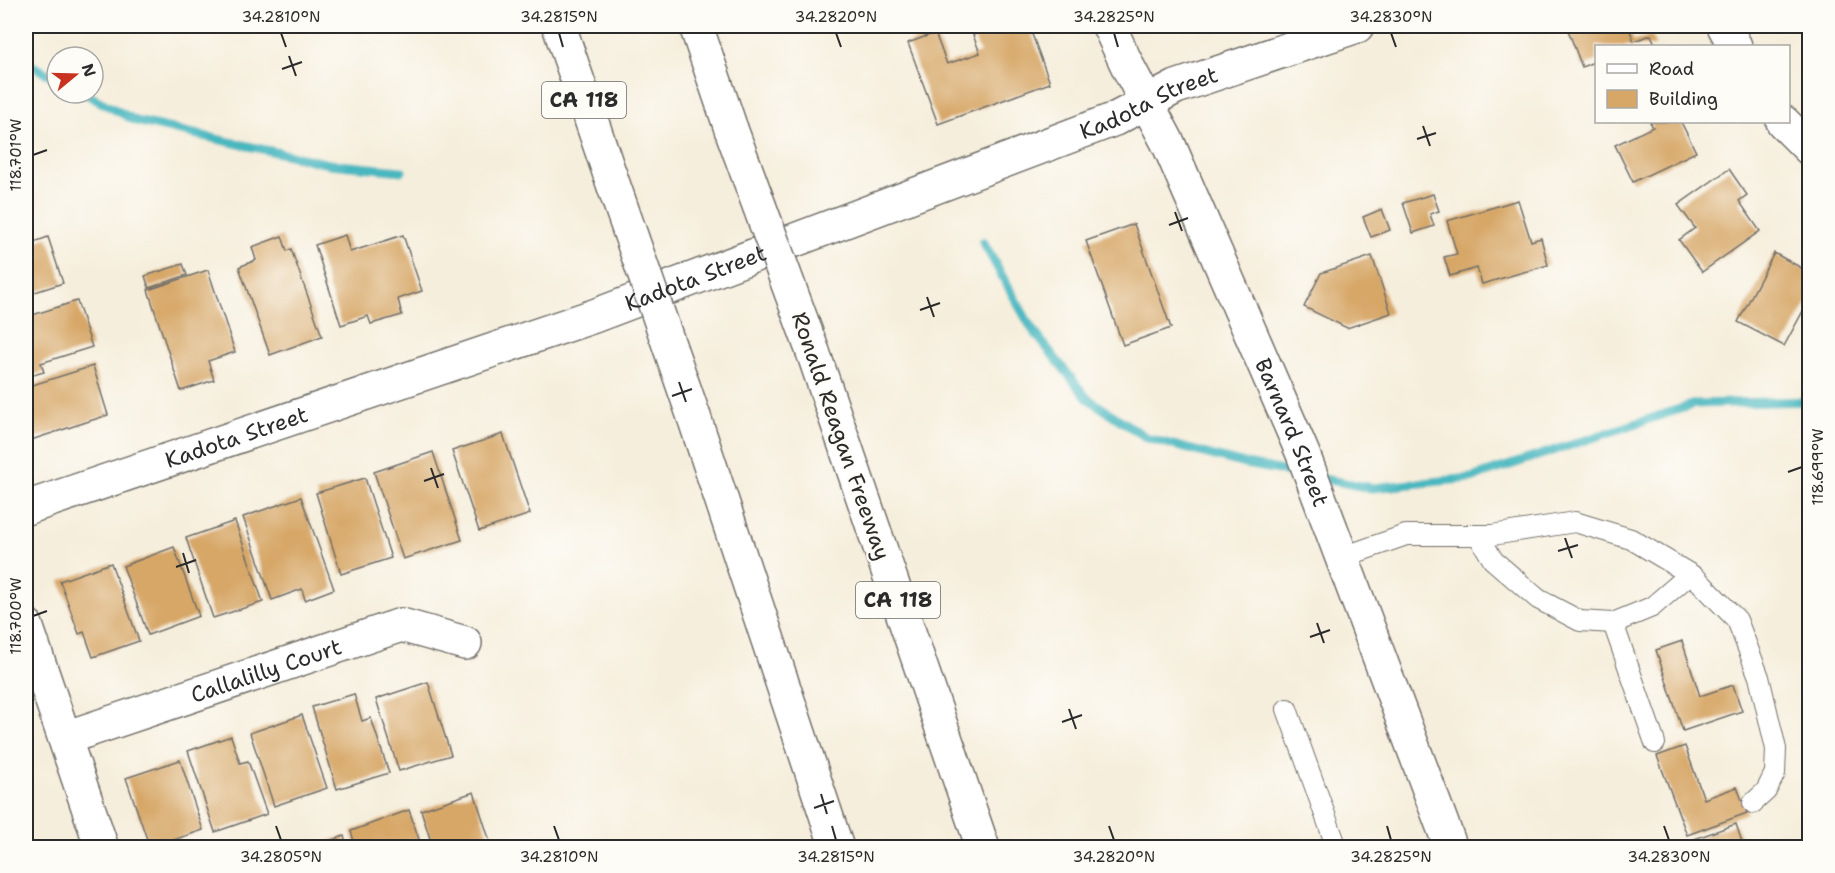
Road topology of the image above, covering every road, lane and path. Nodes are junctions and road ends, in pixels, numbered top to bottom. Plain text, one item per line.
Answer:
1 (558, 26) edge
2 (696, 26) edge
3 (1109, 26) edge
4 (1357, 26) edge
5 (1724, 26) edge
6 (1734, 45) edge
7 (1147, 103) junction
8 (1784, 123) edge
9 (1809, 149) edge
10 (26, 508) edge
11 (1478, 536) junction
12 (1343, 556) junction
13 (1690, 574) junction
14 (1613, 623) junction
15 (26, 625) edge
16 (465, 643) dead end
17 (1287, 709) dead end
18 (65, 738) junction
19 (1655, 743) dead end
20 (1753, 803) dead end
21 (102, 848) edge
22 (837, 848) edge
23 (983, 848) edge
24 (1337, 848) edge
25 (1451, 848) edge

1 - 22 main road, CA 118, bridge
2 - 23 main road, Ronald Reagan Freeway / CA 118, bridge
3 - 7 main road, Barnard Street
4 - 7 main road, Kadota Street
5 - 6 main road
7 - 10 main road, Kadota Street
7 - 12 main road, Barnard Street
8 - 9 main road
11 - 12 lane
11 - 13 lane
11 - 14 lane
12 - 25 main road, Barnard Street
13 - 14 lane
13 - 20 lane
14 - 19 lane
15 - 18 main road
16 - 18 main road, Callalilly Court
17 - 24 lane
18 - 21 main road

